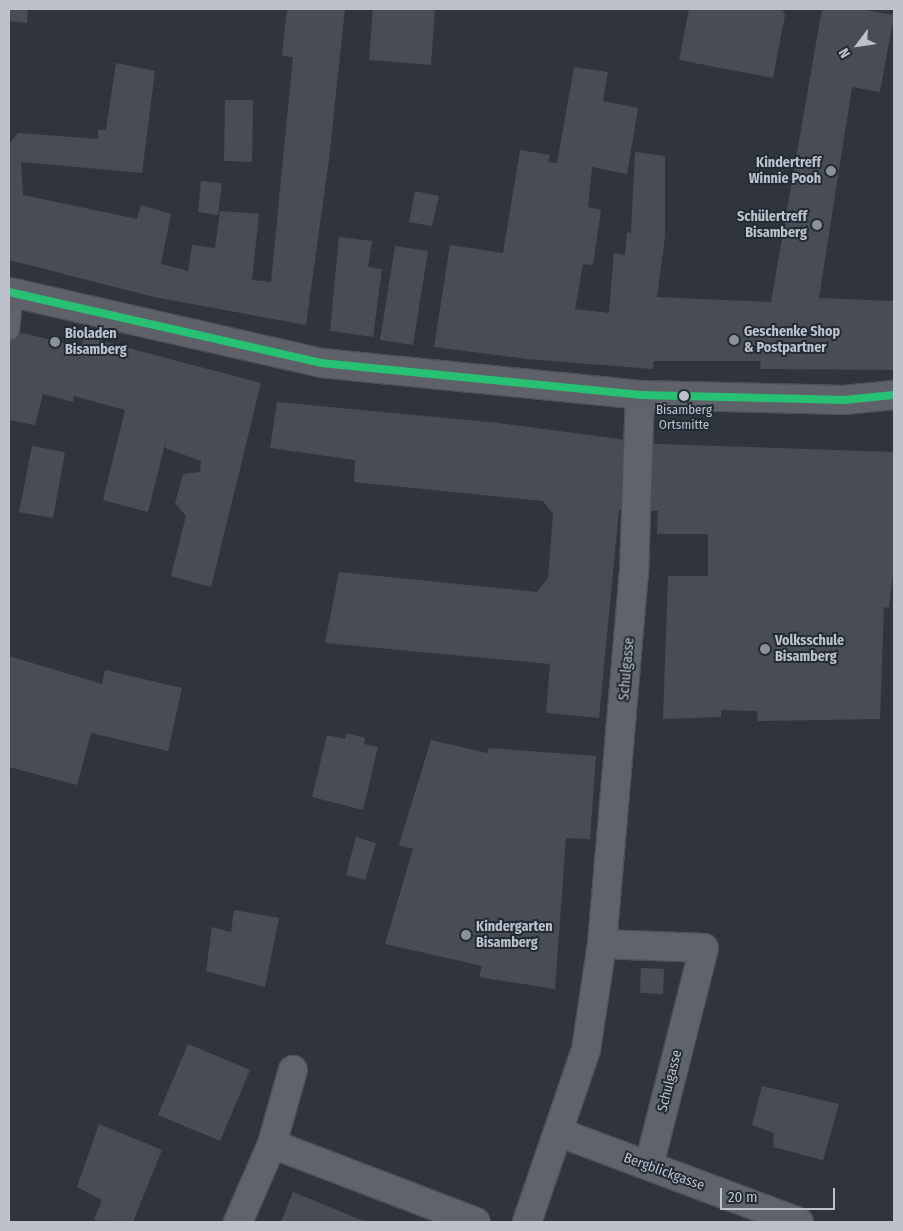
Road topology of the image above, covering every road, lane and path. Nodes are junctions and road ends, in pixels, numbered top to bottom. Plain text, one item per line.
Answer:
1 (11, 293) edge
2 (9, 330) edge
3 (640, 395) junction
4 (894, 395) edge
5 (602, 944) junction
6 (293, 1070) dead end
7 (558, 1132) junction
8 (272, 1144) junction
9 (649, 1166) junction
10 (238, 1222) edge
11 (476, 1222) edge
12 (526, 1222) edge
13 (799, 1222) edge

1 - 2 lane
1 - 3 main road
3 - 4 main road
3 - 5 street, Schulgasse
5 - 7 street, Schulgasse
5 - 9 street, Schulgasse
6 - 8 street
7 - 9 street, Bergblickgasse
7 - 12 street, Schulgasse
8 - 10 street
8 - 11 street
9 - 13 street, Bergblickgasse

